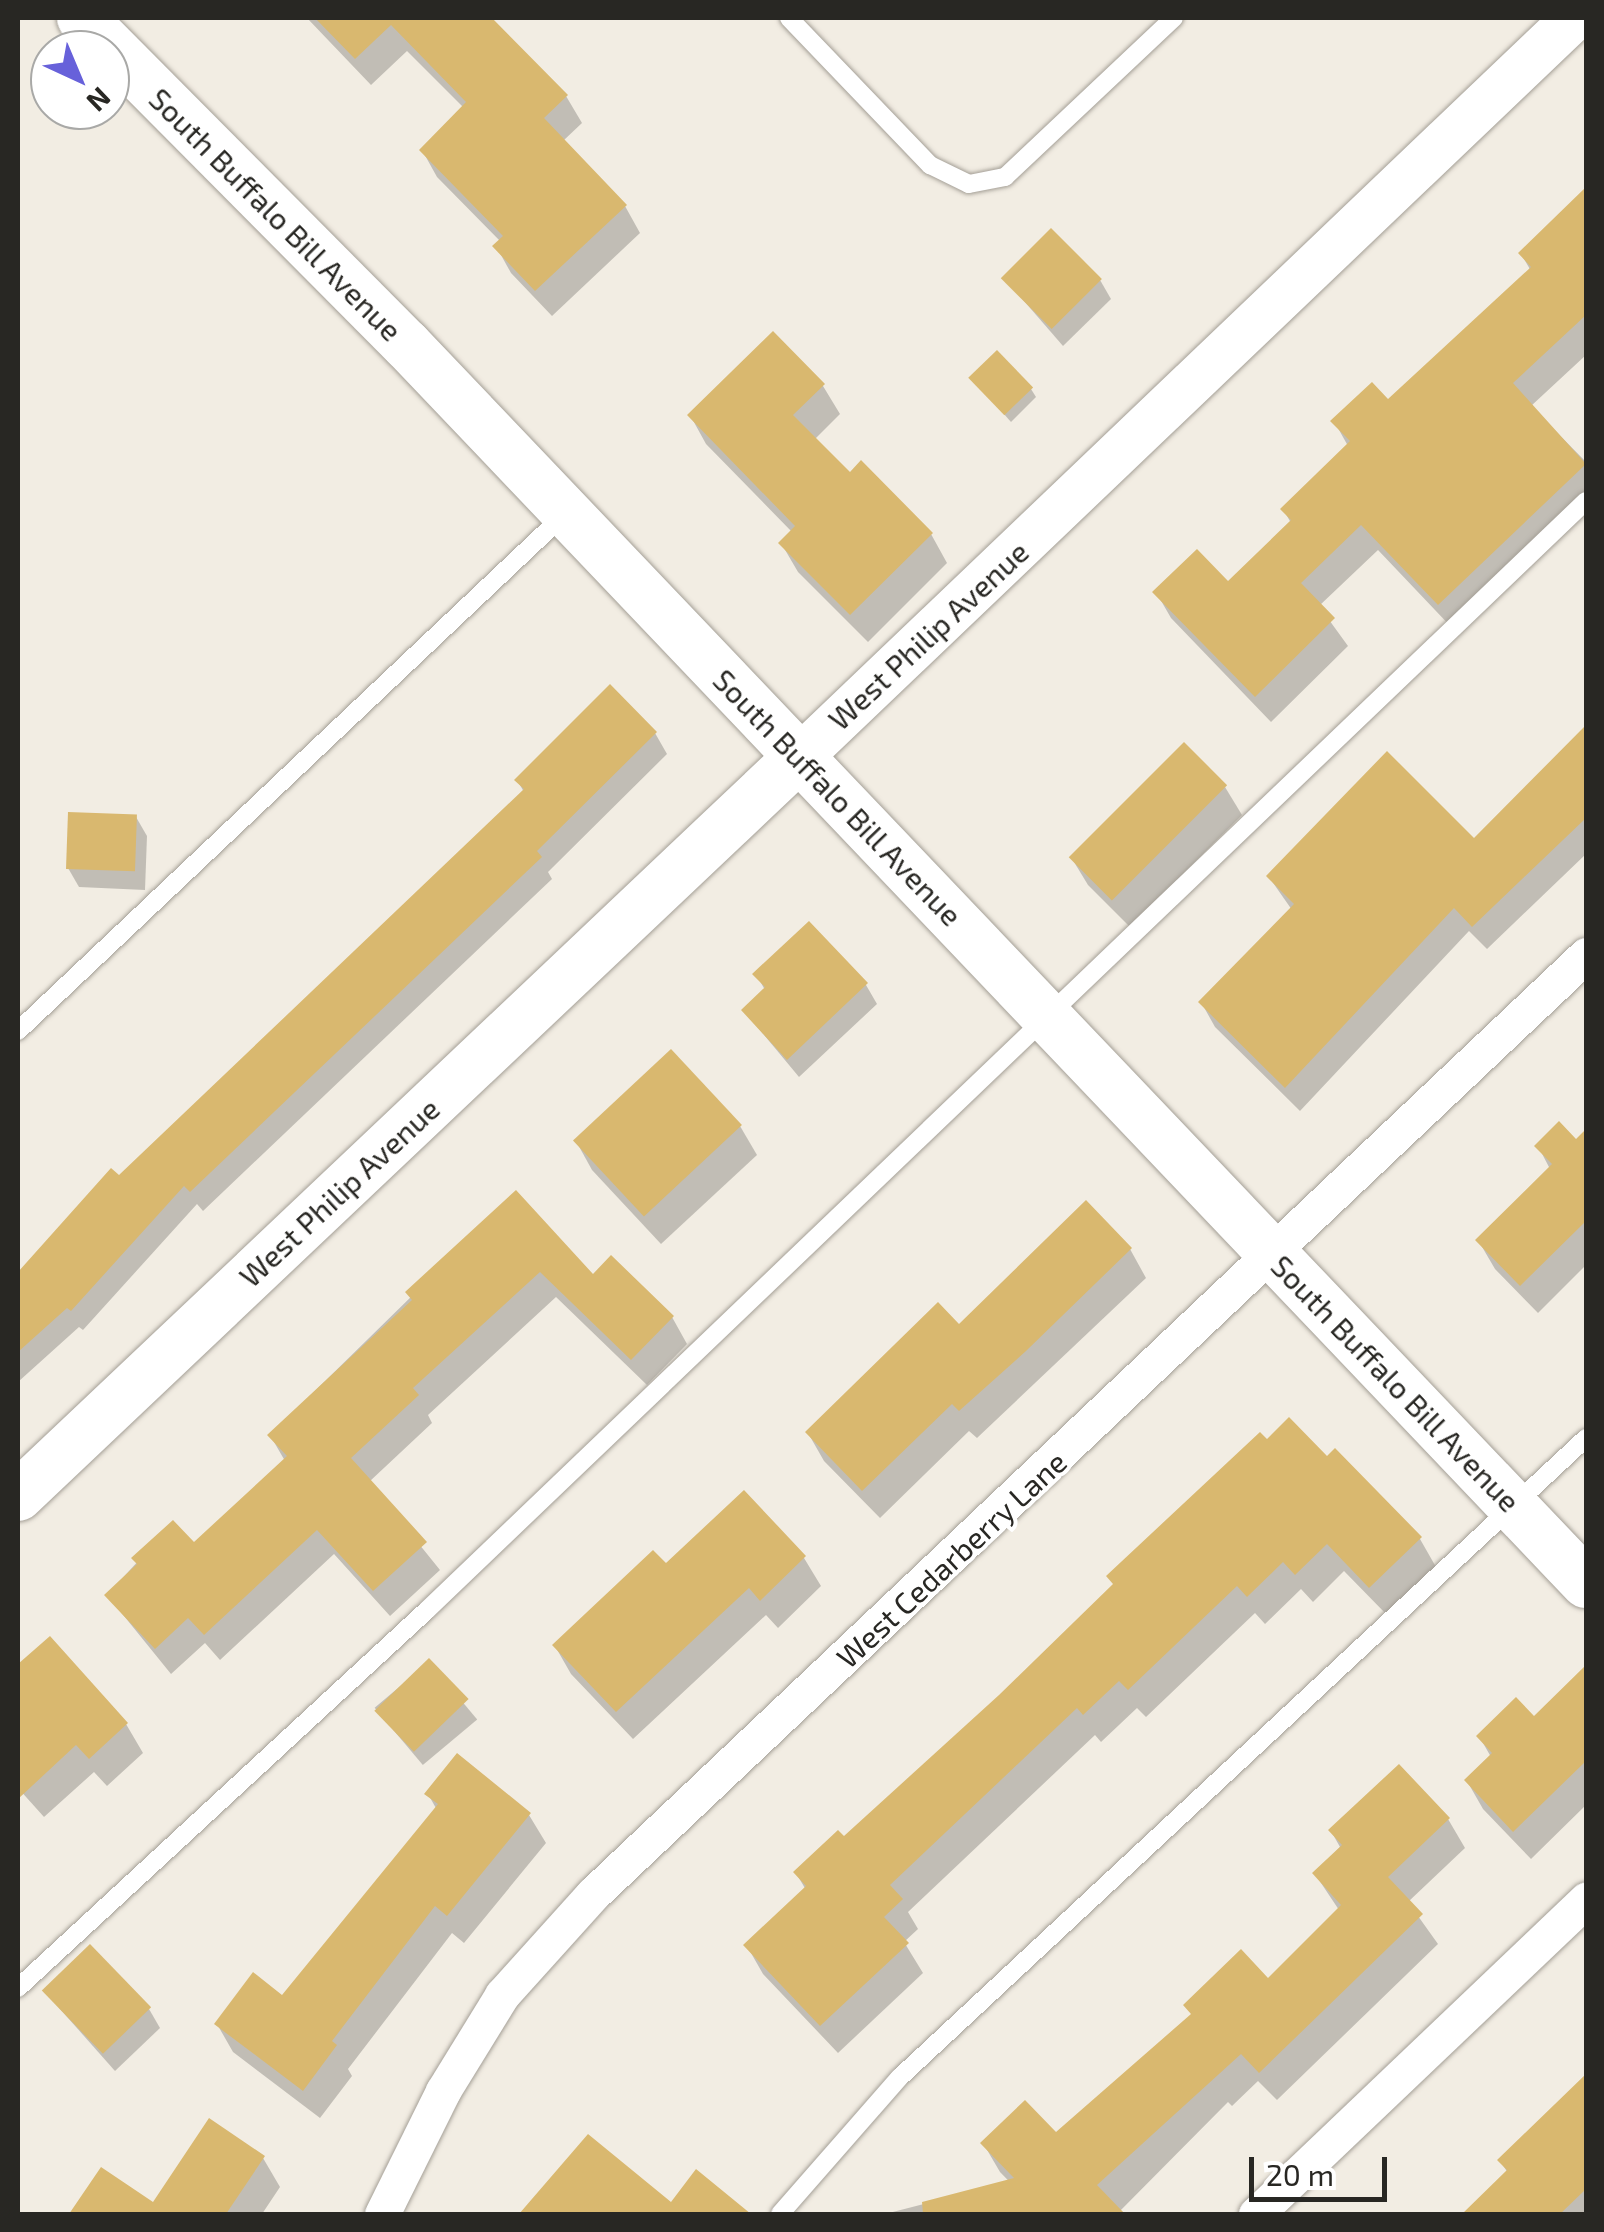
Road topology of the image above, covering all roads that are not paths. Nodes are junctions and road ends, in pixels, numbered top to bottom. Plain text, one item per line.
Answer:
1 (82, 18) edge
2 (789, 18) edge
3 (1174, 18) edge
4 (1572, 18) edge
5 (1586, 501) edge
6 (567, 513) junction
7 (799, 757) junction
8 (1586, 955) edge
9 (1044, 1014) junction
10 (18, 1031) edge
11 (1274, 1255) junction
12 (1586, 1438) edge
13 (18, 1496) edge
14 (1514, 1508) junction
15 (1586, 1583) edge
16 (1586, 1900) edge
17 (18, 1988) edge
18 (382, 2214) edge
19 (780, 2214) edge
20 (1256, 2214) edge

1 - 6 main road, South Buffalo Bill Avenue
2 - 3 lane
4 - 7 street, West Philip Avenue
5 - 9 lane
6 - 7 main road, South Buffalo Bill Avenue
6 - 10 lane
7 - 9 main road, South Buffalo Bill Avenue
7 - 13 main road, West Philip Avenue
8 - 11 street, West Cedarberry Lane
9 - 11 main road, South Buffalo Bill Avenue
9 - 17 lane
11 - 14 main road, South Buffalo Bill Avenue
11 - 18 street, West Cedarberry Lane
12 - 14 lane
14 - 15 main road, South Buffalo Bill Avenue
14 - 19 lane
16 - 20 street

